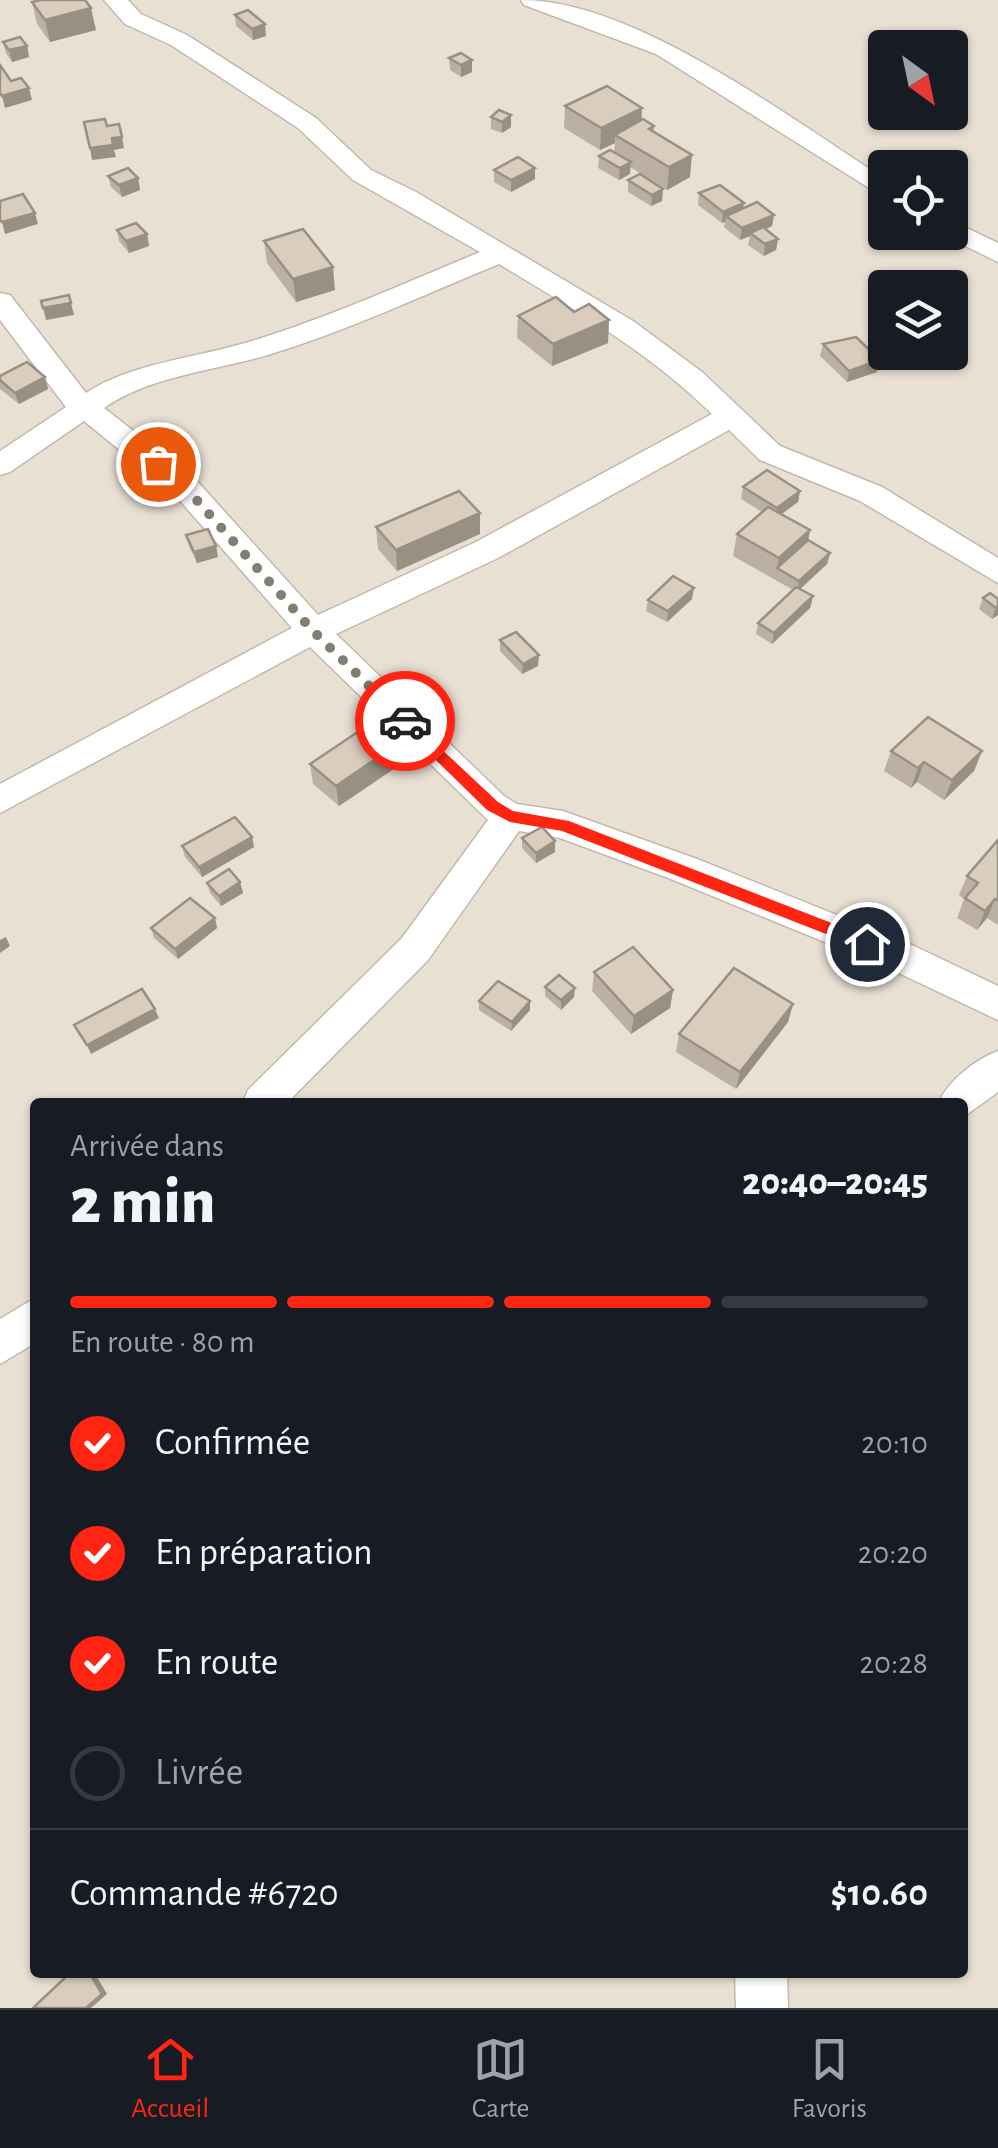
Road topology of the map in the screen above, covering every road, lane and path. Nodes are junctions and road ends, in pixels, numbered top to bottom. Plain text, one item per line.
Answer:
1 (115, 0) edge
2 (532, 0) edge
3 (868, 179) edge
4 (968, 238) edge
5 (501, 253) junction
6 (998, 254) edge
7 (0, 301) edge
8 (86, 406) junction
9 (732, 416) junction
10 (0, 465) edge
11 (998, 572) edge
12 (313, 631) junction
13 (0, 800) edge
14 (510, 816) junction
15 (998, 1004) edge
16 (998, 1068) edge
17 (266, 1098) edge
18 (963, 1098) edge
19 (30, 1322) edge
20 (0, 1344) edge
21 (760, 1978) edge
22 (762, 2008) edge

1 - 5 street
2 - 3 street
4 - 6 street
5 - 8 street
5 - 9 street
7 - 8 street
8 - 10 street
8 - 12 street
9 - 11 street
9 - 12 street
12 - 13 street
12 - 14 street
14 - 15 street
14 - 17 street
16 - 18 street
19 - 20 street
21 - 22 street

